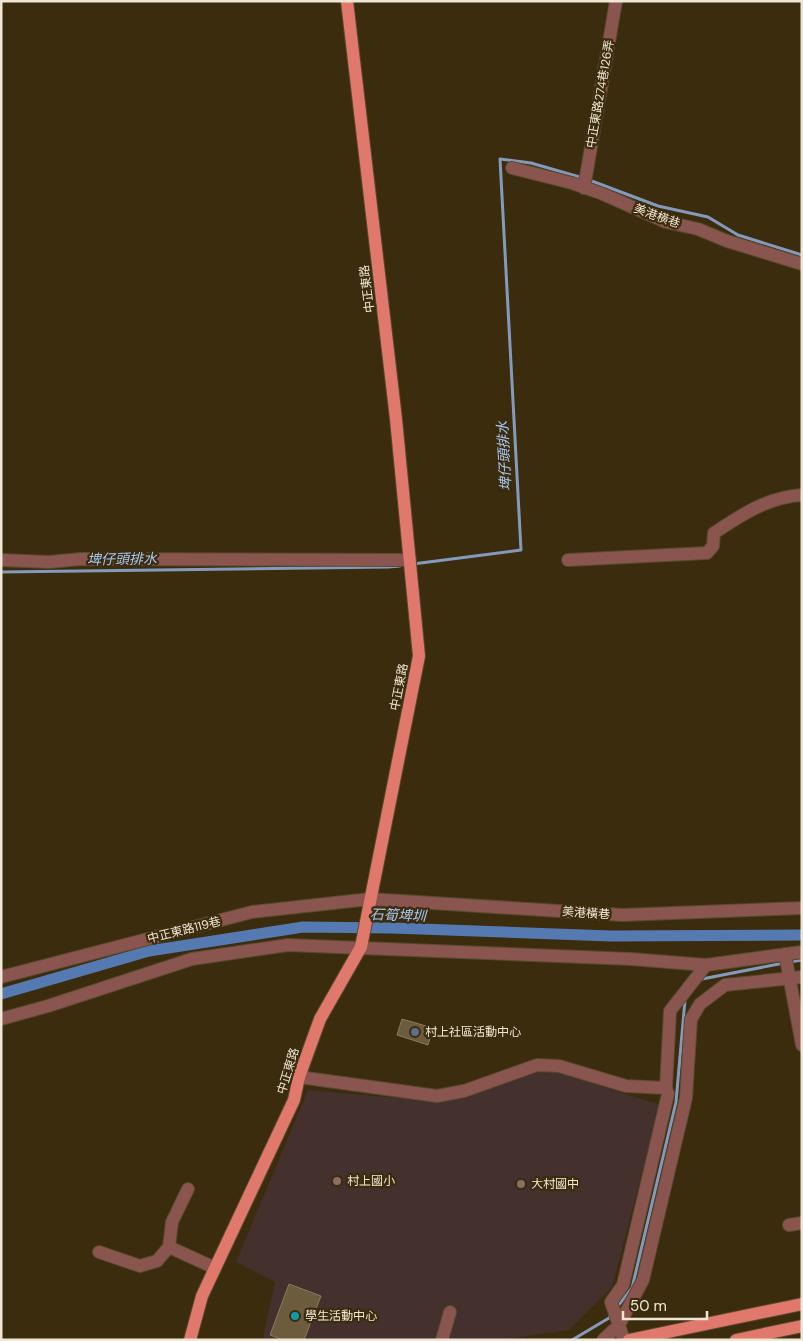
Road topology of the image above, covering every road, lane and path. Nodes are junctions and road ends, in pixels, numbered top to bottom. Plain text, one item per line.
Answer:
1 (347, 1) edge
2 (616, 1) edge
3 (512, 168) dead end
4 (584, 188) junction
5 (802, 264) edge
6 (802, 495) edge
7 (1, 560) edge
8 (410, 560) junction
9 (568, 560) dead end
10 (370, 898) junction
11 (802, 908) edge
12 (361, 947) junction
13 (802, 952) edge
14 (785, 954) junction
15 (706, 965) junction
16 (1, 977) edge
17 (796, 977) edge
18 (684, 992) junction
19 (700, 1004) junction
20 (1, 1018) edge
21 (802, 1045) edge
22 (299, 1077) junction
23 (666, 1088) junction
24 (188, 1189) dead end
25 (802, 1222) edge
26 (789, 1225) dead end
27 (169, 1247) junction
28 (99, 1252) dead end
29 (215, 1268) junction
30 (802, 1304) edge
31 (450, 1312) dead end
32 (619, 1325) junction
33 (802, 1326) edge
34 (190, 1340) edge
35 (442, 1340) edge
36 (603, 1340) edge
37 (624, 1340) edge
38 (629, 1340) edge
39 (736, 1340) edge

1 - 8 main road, 中正東路
2 - 4 street, 中正東路274巷126弄
3 - 4 street, 美港橫巷
4 - 5 street, 美港橫巷
6 - 9 street
7 - 8 street
8 - 10 main road, 中正東路
10 - 11 street, 美港橫巷
10 - 12 main road, 中正東路
10 - 16 street, 中正東路119巷
12 - 15 street
12 - 20 street
12 - 22 main road, 中正東路
13 - 14 street
14 - 15 street
14 - 17 street
15 - 18 street
17 - 19 street
17 - 21 street
18 - 19 street
18 - 23 street
19 - 32 street
22 - 23 street
22 - 29 main road, 中正東路
23 - 32 street
24 - 27 street
25 - 26 street
27 - 28 street
27 - 29 street
29 - 34 main road, 中正東路
30 - 38 main road
31 - 35 street
32 - 36 street
32 - 37 street
33 - 39 main road

